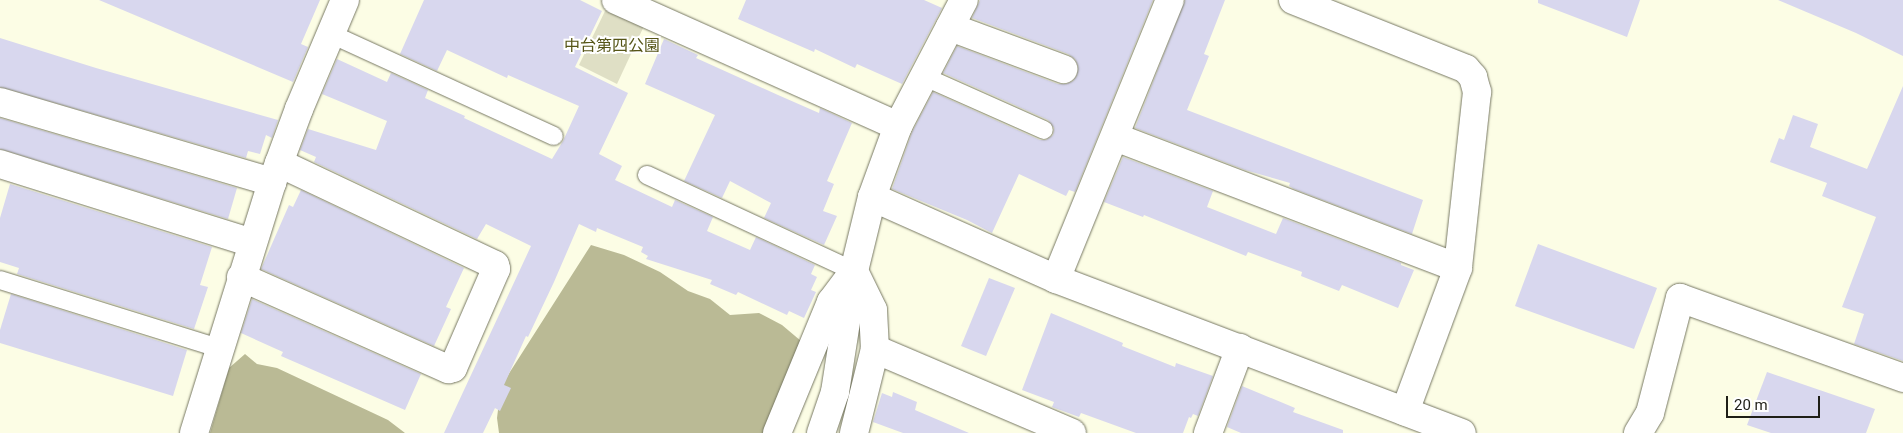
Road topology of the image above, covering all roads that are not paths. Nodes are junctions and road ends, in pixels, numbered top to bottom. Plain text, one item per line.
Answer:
1 (345, 0) edge
2 (616, 0) edge
3 (964, 0) edge
4 (1170, 0) edge
5 (1293, 0) edge
6 (950, 27) junction
7 (331, 34) junction
8 (1063, 69) dead end
9 (925, 77) junction
10 (0, 102) edge
11 (898, 126) junction
12 (1044, 130) dead end
13 (554, 136) dead end
14 (1115, 137) junction
15 (0, 164) edge
16 (276, 173) junction
17 (647, 175) dead end
18 (872, 197) junction
19 (252, 243) junction
20 (1458, 268) junction
21 (854, 271) junction
22 (241, 277) junction
23 (1056, 279) junction
24 (0, 280) edge
25 (1240, 348) junction
26 (221, 349) junction
27 (875, 349) junction
28 (1903, 378) edge
29 (1405, 411) junction
30 (194, 433) edge
31 (777, 433) edge
32 (821, 433) edge
33 (854, 433) edge
34 (1072, 433) edge
35 (1208, 433) edge
36 (1462, 433) edge
37 (1638, 433) edge

1 - 7 street
2 - 11 street
3 - 6 street
4 - 14 street
5 - 20 street
6 - 8 street
6 - 9 street
7 - 13 lane
7 - 16 street
9 - 11 street
9 - 12 lane
10 - 16 street
11 - 18 street
14 - 20 street
14 - 23 street
15 - 19 street
16 - 19 street
16 - 22 street
17 - 21 lane
18 - 21 street
18 - 23 street
19 - 22 street
20 - 29 street
21 - 27 street
21 - 31 street
21 - 32 street
22 - 26 street
23 - 25 street
24 - 26 lane
25 - 29 street
25 - 35 street
26 - 30 street
27 - 33 street
27 - 34 street
28 - 37 street
29 - 36 street

